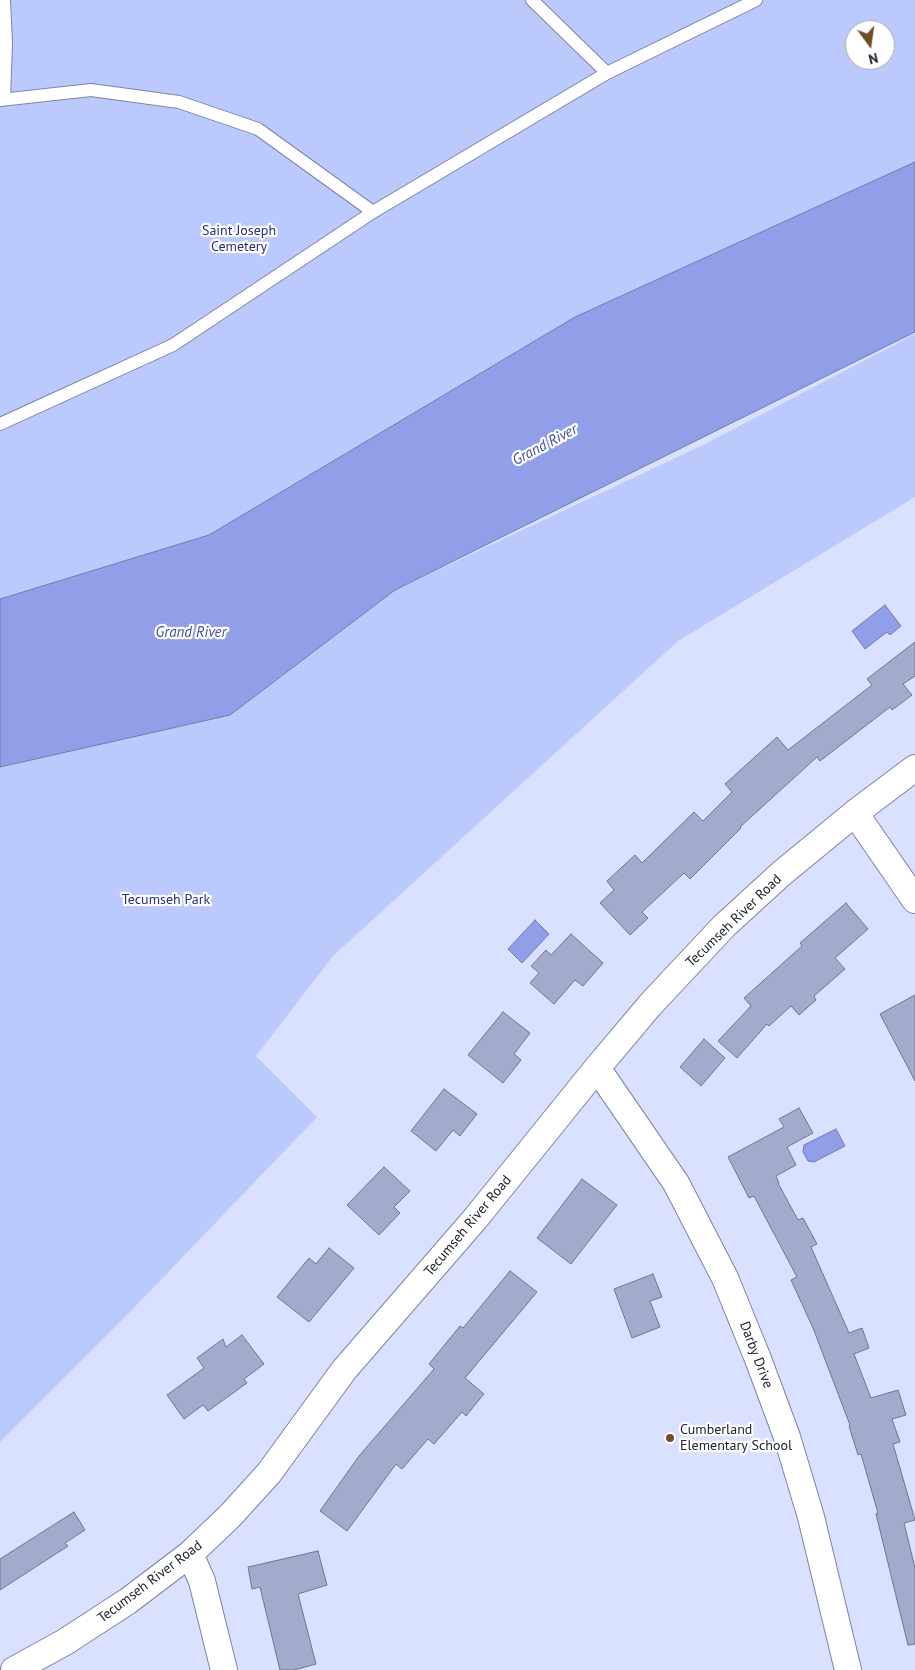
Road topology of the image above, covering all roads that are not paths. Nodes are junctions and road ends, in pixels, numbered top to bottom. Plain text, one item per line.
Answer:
1 (4, 0) edge
2 (532, 0) edge
3 (756, 0) edge
4 (607, 73) junction
5 (2, 99) edge
6 (373, 212) junction
7 (0, 424) edge
8 (915, 768) edge
9 (855, 814) junction
10 (915, 900) edge
11 (597, 1068) junction
12 (190, 1554) junction
13 (14, 1670) edge
14 (224, 1670) edge
15 (848, 1670) edge

1 - 5 lane
2 - 4 lane
3 - 4 lane
4 - 6 lane
5 - 6 lane
6 - 7 lane
8 - 9 street, Tecumseh River Road
9 - 10 street
9 - 11 street, Tecumseh River Road
11 - 12 street, Tecumseh River Road
11 - 15 street, Darby Drive
12 - 13 street, Tecumseh River Road
12 - 14 street

